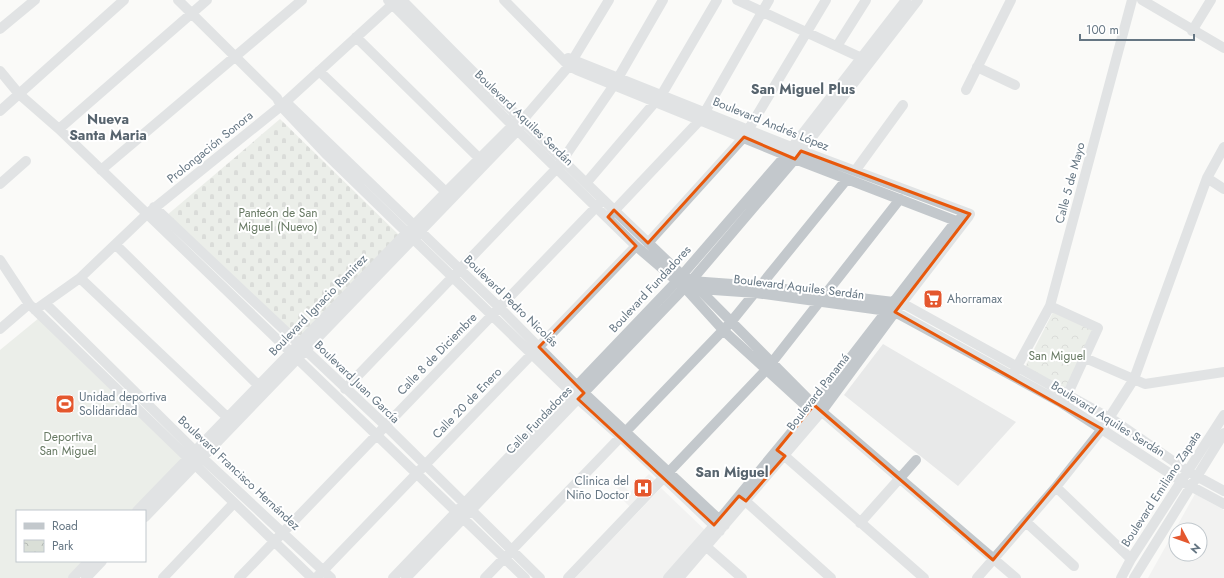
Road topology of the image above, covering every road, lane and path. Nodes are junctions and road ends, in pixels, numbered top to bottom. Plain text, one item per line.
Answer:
1 (35, 0) edge
2 (124, 0) edge
3 (178, 0) edge
4 (207, 0) edge
5 (302, 0) edge
6 (402, 0) edge
7 (504, 0) edge
8 (609, 0) edge
9 (663, 0) edge
10 (717, 0) edge
11 (737, 0) edge
12 (769, 0) edge
13 (826, 0) edge
14 (866, 0) edge
15 (906, 0) edge
16 (918, 0) edge
17 (1011, 0) edge
18 (1132, 0) edge
19 (1142, 0) edge
20 (1211, 0) edge
21 (393, 2) edge
22 (763, 11) junction
23 (192, 12) junction
24 (0, 29) edge
25 (1192, 31) junction
26 (807, 32) junction
27 (356, 37) junction
28 (837, 46) junction
29 (1224, 48) edge
30 (235, 56) junction
31 (866, 60) junction
32 (571, 62) junction
33 (977, 67) junction
34 (0, 71) edge
35 (319, 71) junction
36 (616, 81) junction
37 (1015, 85) dead end
38 (966, 90) dead end
39 (19, 94) junction
40 (659, 98) junction
41 (281, 102) junction
42 (903, 105) dead end
43 (0, 110) edge
44 (703, 116) junction
45 (520, 123) junction
46 (59, 129) junction
47 (747, 134) junction
48 (1224, 147) edge
49 (793, 153) junction
50 (480, 159) junction
51 (26, 161) dead end
52 (560, 165) junction
53 (101, 170) junction
54 (855, 171) junction
55 (847, 178) junction
56 (1207, 178) junction
57 (587, 182) junction
58 (0, 184) edge
59 (1224, 189) edge
60 (446, 192) junction
61 (900, 199) junction
62 (600, 203) junction
63 (151, 210) junction
64 (611, 213) junction
65 (970, 214) junction
66 (956, 221) junction
67 (414, 232) junction
68 (648, 243) junction
69 (116, 245) junction
70 (636, 246) junction
71 (0, 260) edge
72 (457, 273) junction
73 (80, 278) junction
74 (679, 278) junction
75 (688, 285) junction
76 (699, 290) junction
77 (758, 290) junction
78 (821, 298) junction
79 (44, 303) junction
80 (1050, 306) junction
81 (32, 307) junction
82 (894, 307) junction
83 (496, 311) junction
84 (731, 322) junction
85 (0, 329) edge
86 (723, 330) junction
87 (302, 347) junction
88 (536, 351) junction
89 (295, 355) junction
90 (1085, 358) junction
91 (769, 366) junction
92 (1016, 366) junction
93 (1224, 372) edge
94 (1012, 376) junction
95 (1134, 379) junction
96 (258, 385) junction
97 (346, 389) junction
98 (578, 392) junction
99 (1066, 400) junction
100 (816, 411) junction
101 (1224, 416) edge
102 (227, 417) junction
103 (1110, 418) junction
104 (386, 426) junction
105 (1102, 429) junction
106 (1224, 433) edge
107 (377, 434) junction
108 (624, 434) junction
109 (781, 453) junction
110 (195, 455) junction
111 (916, 460) dead end
112 (195, 465) junction
113 (421, 469) junction
114 (1193, 474) junction
115 (666, 475) junction
116 (900, 479) junction
117 (1183, 482) junction
118 (1193, 486) junction
119 (1056, 487) junction
120 (1224, 492) edge
121 (742, 498) junction
122 (234, 503) junction
123 (1224, 504) edge
124 (467, 506) junction
125 (138, 510) edge
126 (460, 515) junction
127 (146, 516) edge
128 (860, 522) junction
129 (1026, 522) junction
130 (719, 525) junction
131 (283, 532) junction
132 (275, 541) junction
133 (703, 544) junction
134 (508, 554) junction
135 (1131, 559) junction
136 (992, 560) junction
137 (88, 562) edge
138 (101, 562) edge
139 (1074, 566) dead end
140 (320, 574) edge
141 (73, 578) edge
142 (86, 578) edge
143 (163, 578) edge
144 (239, 578) edge
145 (312, 578) edge
146 (331, 578) edge
147 (393, 578) edge
148 (406, 578) edge
149 (485, 578) edge
150 (525, 578) edge
151 (540, 578) edge
152 (568, 578) edge
153 (668, 578) edge
154 (679, 578) edge
155 (742, 578) edge
156 (831, 578) edge
157 (924, 578) edge
158 (977, 578) edge
159 (1016, 578) edge
160 (1121, 578) edge
161 (1134, 578) edge

1 - 24 street
2 - 39 street
3 - 23 street, Boulevard Pedro Nicolás
4 - 23 street
5 - 30 street
6 - 45 street, Boulevard Aquiles Serdán
7 - 32 street, Boulevard Andrés López
8 - 32 street
9 - 36 street
10 - 40 street
11 - 22 street
12 - 22 street
13 - 26 street
14 - 28 street
15 - 31 street, Boulevard Fundadores
16 - 31 street, Boulevard Fundadores
17 - 33 street
18 - 80 street, Calle 5 de Mayo
19 - 25 street
20 - 25 street
21 - 27 street, Prolongación Sonora
21 - 45 street, Boulevard Aquiles Serdán
22 - 26 street
22 - 44 street
23 - 30 street, Boulevard Pedro Nicolás
23 - 46 street
25 - 29 street
26 - 28 street
26 - 47 street
27 - 35 street, Prolongación Sonora
27 - 50 street
28 - 31 street
30 - 41 street, Boulevard Pedro Nicolás
30 - 53 street
31 - 49 street, Boulevard Fundadores
32 - 36 street, Boulevard Andrés López
32 - 45 street
33 - 37 street
33 - 38 street
34 - 39 street
35 - 41 street, Prolongación Sonora
35 - 60 street
36 - 40 street, Boulevard Andrés López
36 - 52 street
39 - 43 street
39 - 46 street
40 - 44 street, Boulevard Andrés López
40 - 57 street
41 - 63 street, Prolongación Sonora
41 - 67 street, Boulevard Pedro Nicolás
42 - 54 street
44 - 47 street, Boulevard Andrés López
44 - 64 street
45 - 50 street, Boulevard Ignacio Ramirez
45 - 52 street, Boulevard Aquiles Serdán
45 - 67 street, Boulevard Ignacio Ramirez
46 - 53 street
47 - 49 street, Boulevard Andrés López
47 - 68 street
48 - 56 street
49 - 54 street, Boulevard Andrés López
49 - 55 street, Boulevard Andrés López
49 - 74 street, Boulevard Fundadores
49 - 75 street, Boulevard Fundadores
50 - 60 street, Boulevard Ignacio Ramirez
51 - 58 street
52 - 57 street, Boulevard Aquiles Serdán
52 - 62 street, Boulevard Aquiles Serdán
52 - 72 street
53 - 63 street
54 - 65 street, Boulevard Andrés López
55 - 61 street, Boulevard Andrés López
55 - 77 street
56 - 59 street
56 - 95 street
57 - 62 street, Boulevard Aquiles Serdán
60 - 67 street, Boulevard Ignacio Ramirez
61 - 66 street, Boulevard Andrés López
61 - 78 street
62 - 64 street, Boulevard Aquiles Serdán
62 - 83 street, Calle 8 de Diciembre
63 - 69 street, Prolongación Sonora
63 - 87 street, Boulevard Juan García
63 - 89 street, Boulevard Juan García
64 - 68 street, Boulevard Aquiles Serdán
64 - 70 street, Boulevard Aquiles Serdán
65 - 66 street
65 - 82 street, Boulevard Panamá
66 - 82 street, Boulevard Panamá
67 - 72 street, Boulevard Pedro Nicolás
67 - 87 street, Boulevard Ignacio Ramirez
68 - 74 street, Boulevard Aquiles Serdán
69 - 73 street, Prolongación Sonora
69 - 96 street
70 - 74 street, Boulevard Aquiles Serdán
70 - 88 street, Calle 20 de Enero
71 - 81 street, Boulevard Francisco Hernández
72 - 83 street, Boulevard Pedro Nicolás
72 - 97 street
73 - 79 street, Prolongación Sonora
73 - 102 street
74 - 75 street, Boulevard Aquiles Serdán
74 - 98 street, Boulevard Fundadores
75 - 76 street, Boulevard Aquiles Serdán
75 - 77 street, Boulevard Aquiles Serdán
75 - 86 street
75 - 98 street, Calle Fundadores
76 - 77 street, Boulevard Aquiles Serdán
76 - 84 street
77 - 78 street, Boulevard Aquiles Serdán
77 - 84 street
78 - 82 street, Boulevard Aquiles Serdán
78 - 91 street
79 - 81 street, Prolongación Sonora
79 - 110 street, Boulevard Francisco Hernández
80 - 90 street
80 - 92 street, Calle 5 de Mayo
81 - 85 street, Prolongación Sonora
81 - 110 street, Boulevard Francisco Hernández
82 - 92 street, Boulevard Aquiles Serdán
82 - 94 street, Boulevard Aquiles Serdán
82 - 100 street, Boulevard Panamá
83 - 88 street, Boulevard Pedro Nicolás
83 - 104 street, Calle 8 de Diciembre
84 - 86 street
84 - 91 street
86 - 91 street
86 - 108 street
87 - 89 street, Boulevard Ignacio Ramirez
87 - 97 street, Boulevard Juan García
88 - 98 street, Boulevard Pedro Nicolás
88 - 113 street, Calle 20 de Enero
89 - 96 street, Boulevard Ignacio Ramirez
89 - 107 street, Boulevard Juan García
89 - 110 street, Boulevard Ignacio Ramirez
90 - 95 street
90 - 99 street
91 - 100 street
91 - 115 street
92 - 94 street, Calle 5 de Mayo
92 - 99 street, Boulevard Aquiles Serdán
93 - 95 street
94 - 99 street, Boulevard Aquiles Serdán
95 - 103 street
96 - 102 street, Boulevard Ignacio Ramirez
97 - 104 street, Boulevard Juan García
98 - 108 street, Boulevard Pedro Nicolás
98 - 124 street, Calle Fundadores
99 - 103 street, Boulevard Aquiles Serdán
99 - 105 street, Boulevard Aquiles Serdán
100 - 109 street, Boulevard Panamá
100 - 116 street
101 - 114 street, Boulevard Emiliano Zapata
102 - 110 street, Boulevard Ignacio Ramirez
103 - 105 street
103 - 114 street, Boulevard Aquiles Serdán
104 - 107 street, Calle 8 de Diciembre
104 - 113 street, Boulevard Juan García
105 - 117 street, Boulevard Aquiles Serdán
105 - 119 street
106 - 114 street, Boulevard Emiliano Zapata
107 - 113 street, Boulevard Juan García
107 - 131 street, Calle 8 de Diciembre
108 - 115 street, Boulevard Pedro Nicolás
108 - 134 street
109 - 121 street, Boulevard Panamá
109 - 128 street
110 - 112 street, Boulevard Ignacio Ramirez
110 - 125 street, Boulevard Ignacio Ramirez
110 - 131 street, Boulevard Francisco Hernández
111 - 116 street
112 - 122 street, Boulevard Francisco Hernández
112 - 127 street, Boulevard Ignacio Ramirez
113 - 124 street, Boulevard Juan García
113 - 126 street, Boulevard Juan García
113 - 140 street, Calle 20 de Enero
114 - 117 street, Boulevard Emiliano Zapata
114 - 118 street, Boulevard Emiliano Zapata
114 - 120 street, Boulevard Aquiles Serdán
115 - 130 street, Boulevard Pedro Nicolás
115 - 152 street
116 - 128 street
116 - 136 street
117 - 118 street, Boulevard Aquiles Serdán
117 - 135 street, Boulevard Emiliano Zapata
118 - 123 street, Boulevard Aquiles Serdán
118 - 161 street, Boulevard Emiliano Zapata
119 - 129 street
119 - 135 street
121 - 130 street, Boulevard Panamá
121 - 156 street
122 - 132 street, Boulevard Francisco Hernández
122 - 143 street
124 - 126 street, Calle Fundadores
124 - 134 street, Boulevard Juan García
126 - 134 street, Boulevard Juan García
126 - 147 street
126 - 148 street, Calle Fundadores
128 - 157 street
129 - 136 street
129 - 139 street
130 - 133 street, Boulevard Panamá
131 - 132 street, Calle 8 de Diciembre
131 - 140 street, Boulevard Francisco Hernández
132 - 144 street, Calle 8 de Diciembre
132 - 145 street, Boulevard Francisco Hernández
133 - 153 street, Boulevard Panamá
133 - 154 street, Boulevard Panamá
133 - 155 street
134 - 149 street
134 - 150 street, Boulevard Juan García
134 - 151 street, Boulevard Juan García
135 - 160 street, Boulevard Emiliano Zapata
136 - 158 street
136 - 159 street
137 - 141 street
138 - 142 street
140 - 146 street, Boulevard Francisco Hernández

